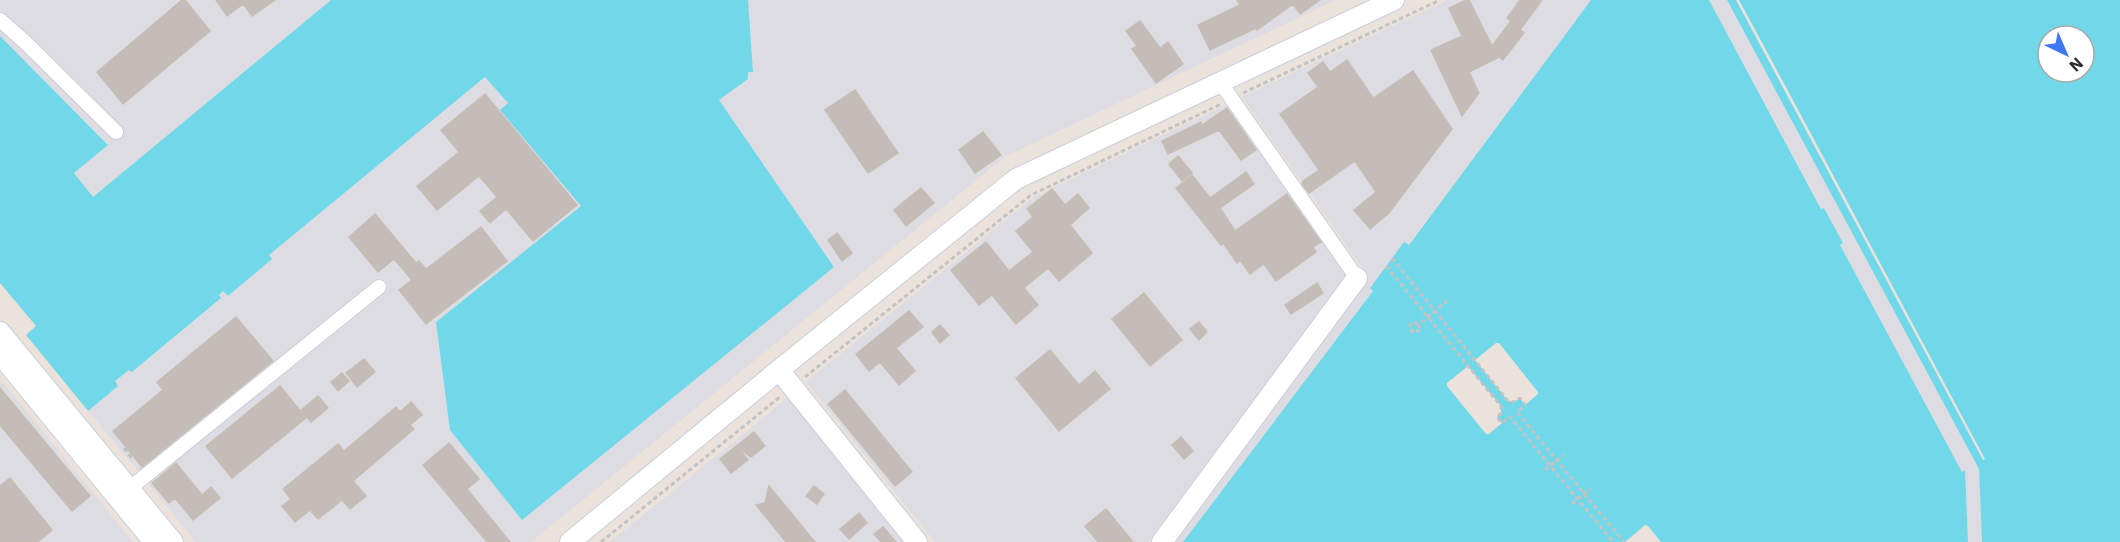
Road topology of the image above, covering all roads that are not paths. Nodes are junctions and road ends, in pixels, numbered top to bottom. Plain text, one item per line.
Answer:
1 (1394, 0) edge
2 (0, 20) edge
3 (1220, 82) junction
4 (116, 132) dead end
5 (1357, 278) joint
6 (379, 287) dead end
7 (0, 332) edge
8 (0, 354) edge
9 (779, 370) junction
10 (123, 494) junction
11 (154, 542) edge
12 (172, 542) edge
13 (570, 542) edge
14 (917, 542) edge
15 (1162, 542) edge

1 - 3 street
2 - 4 street
3 - 5 street
3 - 9 street
5 - 15 street
6 - 10 street
7 - 10 street
8 - 10 street
9 - 13 street
9 - 14 street
10 - 11 street
10 - 12 street

